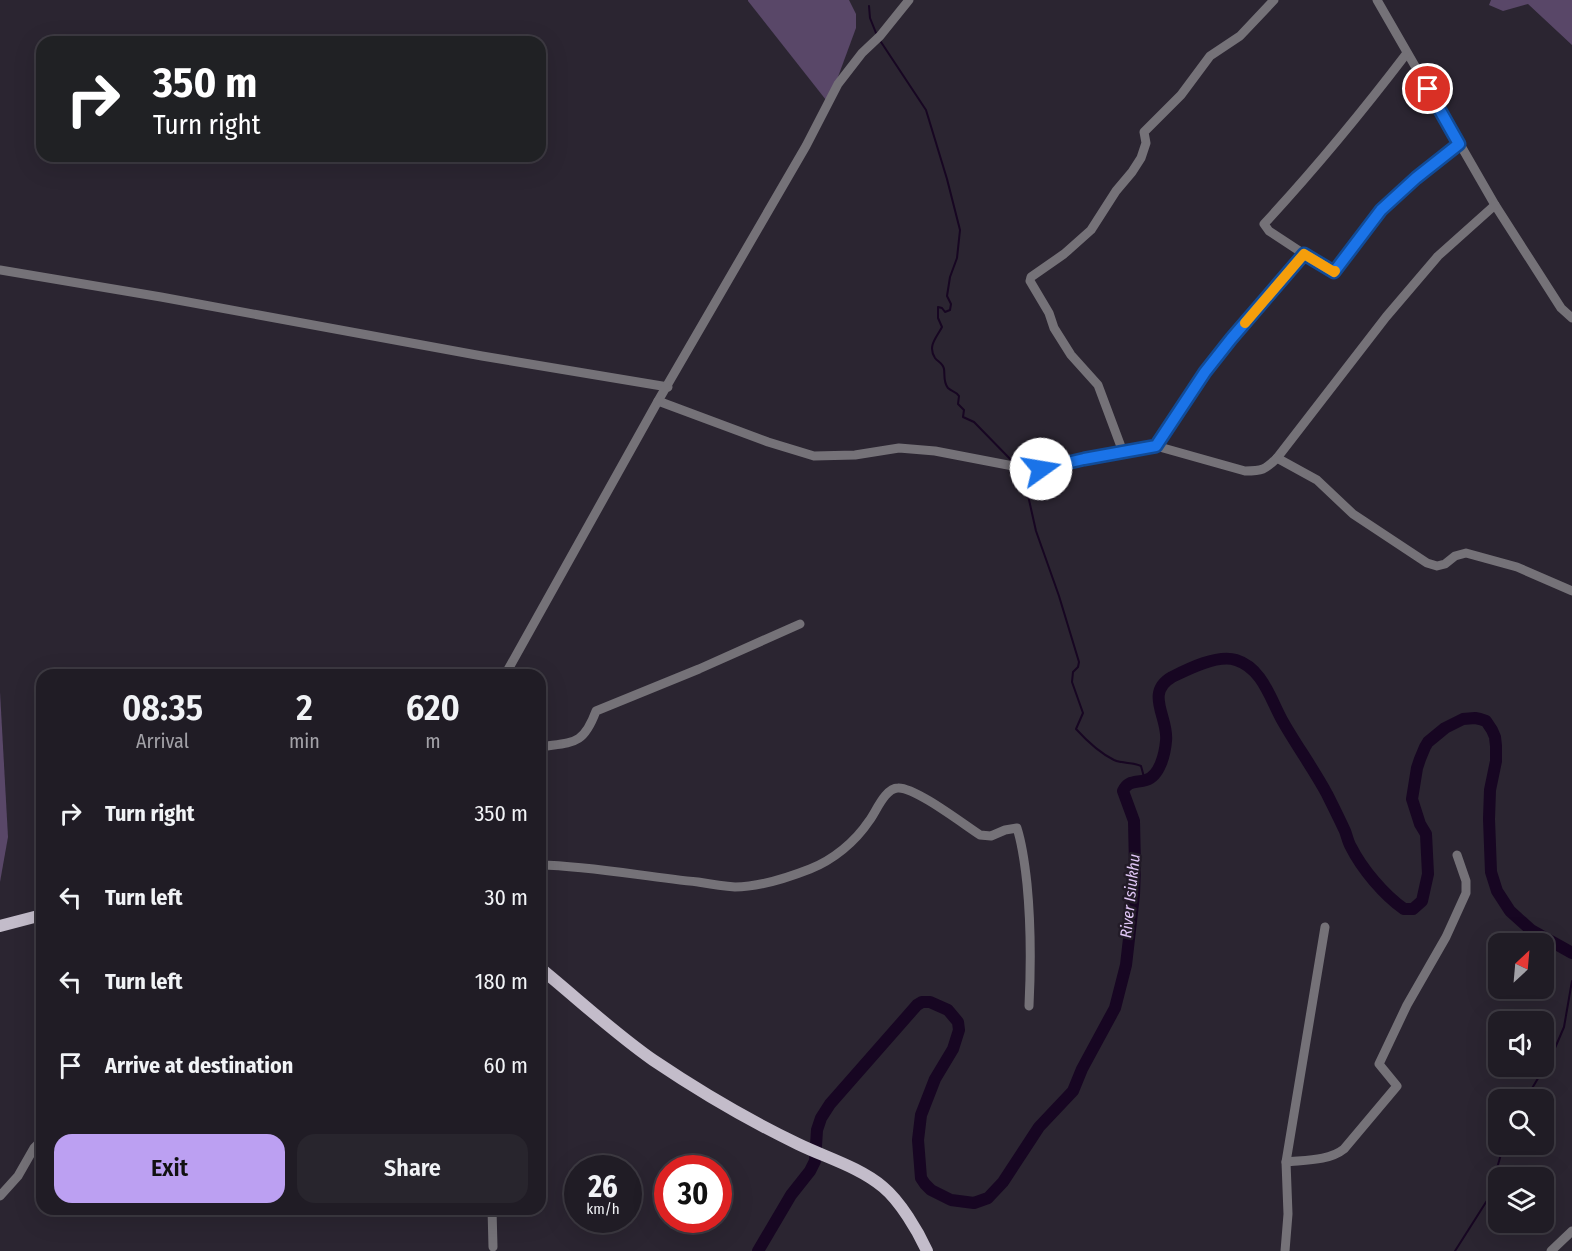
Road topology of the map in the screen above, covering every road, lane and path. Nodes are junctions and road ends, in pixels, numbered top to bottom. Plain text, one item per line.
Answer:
1 (909, 0) edge
2 (1274, 0) edge
3 (1377, 0) edge
4 (1407, 52) junction
5 (1459, 144) junction
6 (1495, 205) junction
7 (1304, 254) junction
8 (0, 270) edge
9 (1572, 318) edge
10 (668, 387) junction
11 (658, 401) junction
12 (1156, 446) junction
13 (1123, 452) junction
14 (1277, 458) junction
15 (1572, 591) edge
16 (800, 624) dead end
17 (508, 669) edge
18 (546, 746) edge
19 (1457, 855) dead end
20 (546, 865) edge
21 (36, 917) edge
22 (0, 926) edge
23 (1325, 927) dead end
24 (546, 973) edge
25 (1029, 1006) dead end
26 (36, 1146) edge
27 (1286, 1162) junction
28 (0, 1196) edge
29 (492, 1215) edge
30 (1572, 1231) edge
31 (493, 1247) dead end
32 (927, 1251) edge
33 (1285, 1251) edge
34 (1551, 1251) edge

1 - 10 street
2 - 13 street
3 - 4 street
4 - 5 street
4 - 7 street
5 - 6 street
5 - 7 street
6 - 9 street
6 - 14 street
7 - 12 street
8 - 10 street
10 - 11 street
11 - 13 street
11 - 17 street
12 - 13 street
12 - 14 street
14 - 15 street
16 - 18 street
19 - 27 street
20 - 25 street
21 - 22 main road
23 - 27 street
24 - 32 main road
26 - 28 street
27 - 33 street
29 - 31 street
30 - 34 street

